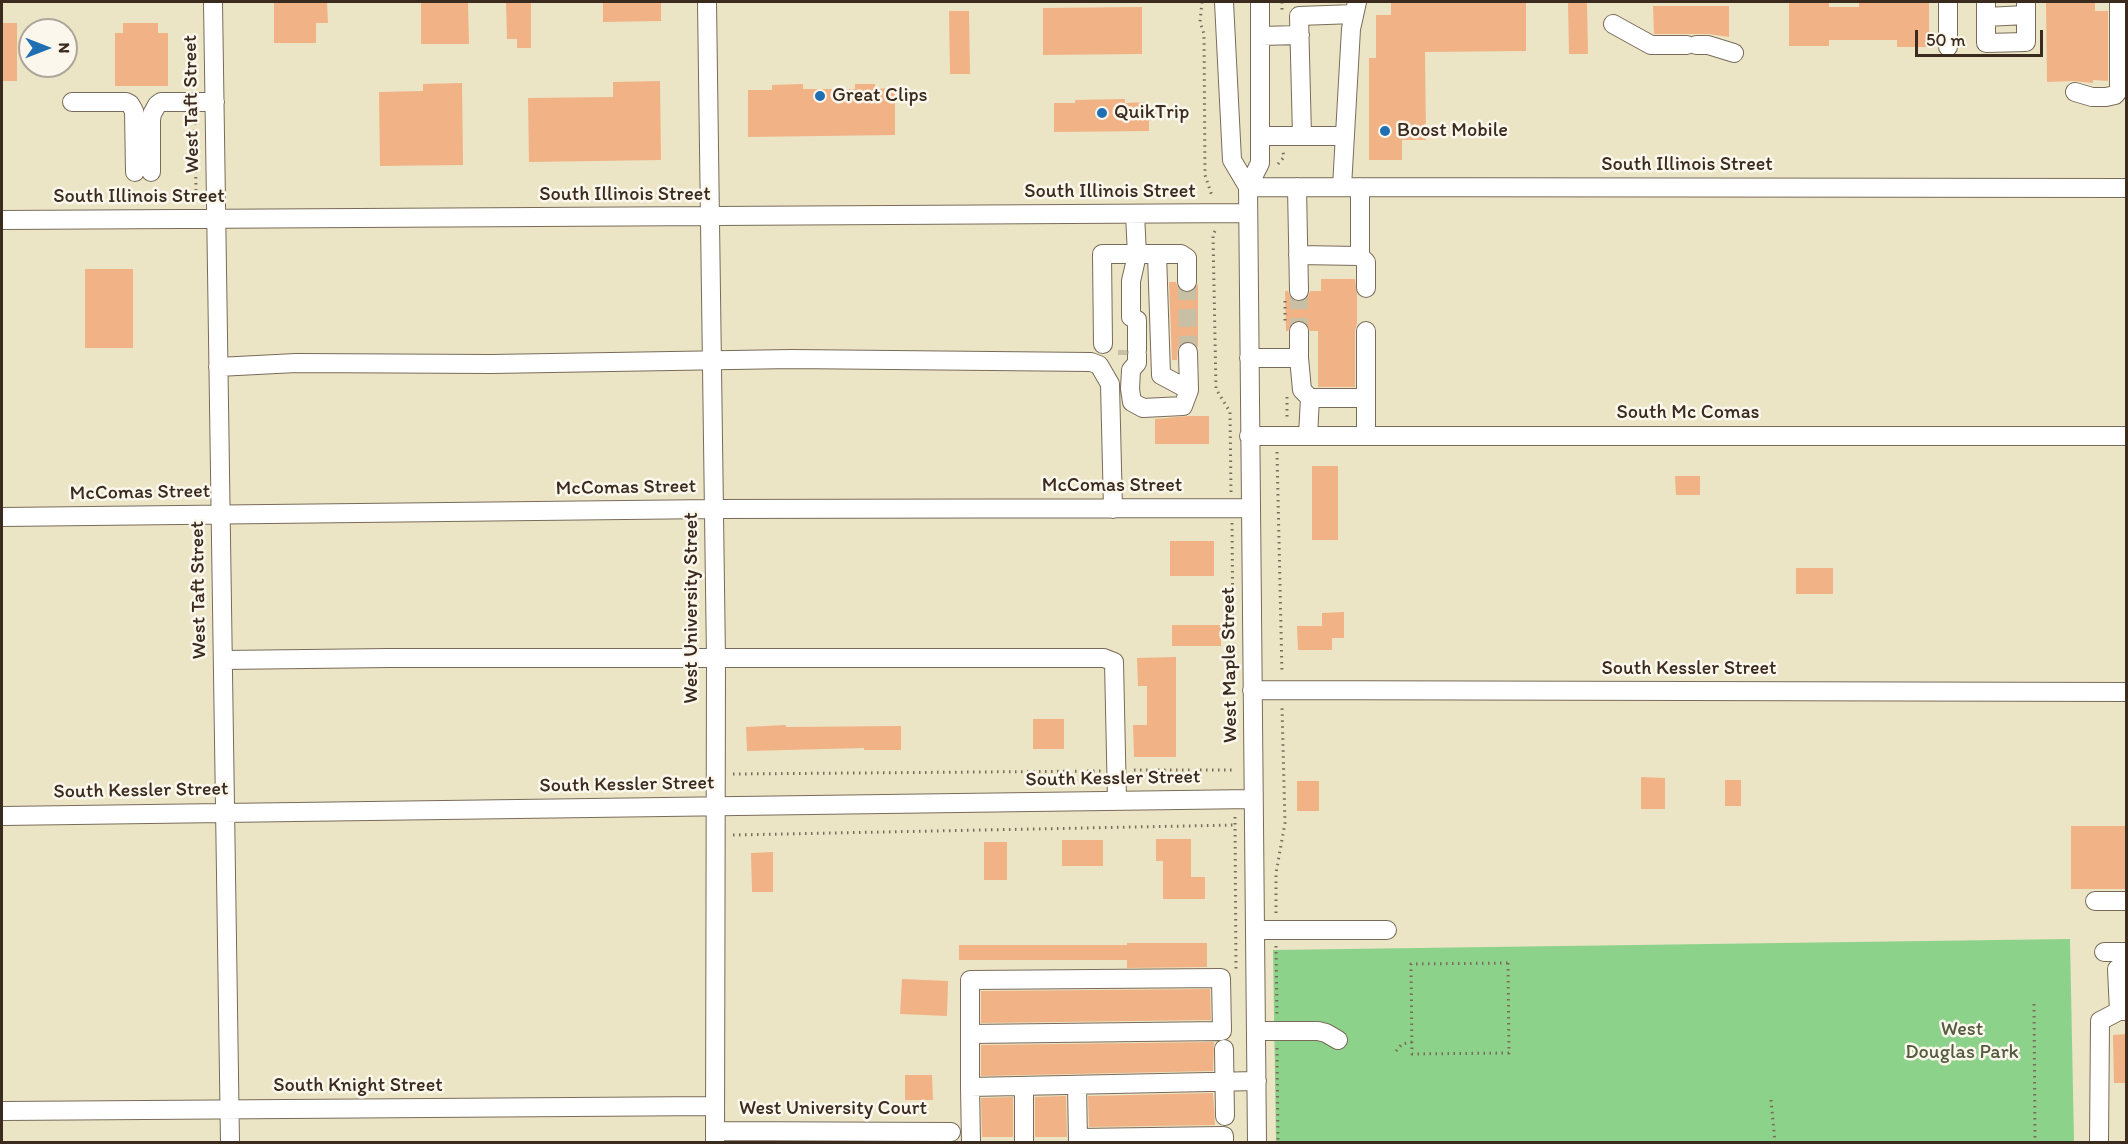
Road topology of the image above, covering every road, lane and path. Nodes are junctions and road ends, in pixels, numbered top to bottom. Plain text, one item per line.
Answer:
1 (213, 2) edge
2 (707, 2) edge
3 (1202, 2) edge
4 (1224, 2) edge
5 (1260, 2) edge
6 (1282, 2) edge
7 (1948, 2) edge
8 (2119, 2) edge
9 (1356, 8) edge
10 (2026, 8) edge
11 (1986, 9) edge
12 (1612, 24) dead end
13 (1291, 35) junction
14 (1260, 36) junction
15 (1948, 47) dead end
16 (1734, 53) dead end
17 (2075, 92) dead end
18 (72, 102) dead end
19 (215, 102) junction
20 (1260, 136) junction
21 (1283, 136) junction
22 (1302, 136) junction
23 (1344, 136) junction
24 (1248, 187) junction
25 (1273, 187) junction
26 (1297, 187) junction
27 (1351, 187) junction
28 (2127, 188) edge
29 (1216, 213) junction
30 (1248, 213) junction
31 (1135, 214) junction
32 (710, 217) junction
33 (216, 219) junction
34 (2, 220) edge
35 (1157, 254) junction
36 (1137, 255) junction
37 (1298, 255) junction
38 (1360, 256) junction
39 (1187, 282) tunnel mouth
40 (1366, 288) dead end
41 (1292, 296) joint
42 (1292, 328) joint
43 (1366, 331) dead end
44 (1103, 344) dead end
45 (1188, 352) tunnel mouth
46 (1249, 358) junction
47 (1299, 358) junction
48 (712, 360) junction
49 (218, 367) junction
50 (1287, 389) dead end
51 (1189, 390) junction
52 (1310, 398) junction
53 (1366, 398) junction
54 (1249, 436) junction
55 (1281, 436) junction
56 (1308, 436) junction
57 (1366, 436) junction
58 (2127, 436) edge
59 (1231, 508) junction
60 (1250, 508) junction
61 (714, 509) junction
62 (1113, 509) junction
63 (220, 515) junction
64 (2, 517) edge
65 (1233, 649) dead end
66 (716, 659) junction
67 (223, 660) junction
68 (1252, 690) junction
69 (1282, 690) junction
70 (2127, 692) edge
71 (1234, 760) dead end
72 (1234, 770) junction
73 (1117, 771) junction
74 (733, 774) dead end
75 (1253, 799) junction
76 (1235, 800) junction
77 (1118, 801) junction
78 (715, 806) junction
79 (225, 813) junction
80 (2, 816) edge
81 (1235, 825) junction
82 (733, 835) dead end
83 (2095, 901) dead end
84 (2127, 901) edge
85 (1255, 930) junction
86 (1276, 930) junction
87 (1387, 930) dead end
88 (2104, 952) dead end
89 (2127, 952) edge
90 (2127, 969) edge
91 (1236, 976) dead end
92 (2034, 1004) dead end
93 (2123, 1011) edge
94 (1256, 1031) junction
95 (1277, 1031) junction
96 (970, 1034) junction
97 (1338, 1040) dead end
98 (1412, 1042) junction
99 (1224, 1049) dead end
100 (1396, 1051) dead end
101 (1257, 1081) junction
102 (1225, 1082) junction
103 (1077, 1085) junction
104 (1024, 1086) junction
105 (970, 1087) junction
106 (1772, 1100) dead end
107 (714, 1106) junction
108 (229, 1109) junction
109 (2, 1111) edge
110 (1225, 1116) dead end
111 (951, 1132) dead end
112 (715, 1137) edge
113 (1078, 1140) edge
114 (230, 1143) edge
115 (971, 1143) edge
116 (1024, 1143) edge
117 (1224, 1143) edge
118 (1257, 1143) edge
119 (1278, 1143) edge
120 (1775, 1143) edge
121 (2035, 1143) edge
122 (2099, 1143) edge

1 - 19 street, West Taft Street
2 - 32 street, West University Street
3 - 29 path
4 - 24 street, West Maple Street
5 - 14 street, West Maple Street
6 - 13 path
7 - 15 street
8 - 17 street
9 - 13 street
9 - 23 street
10 - 11 street
10 - 11 street
12 - 16 street
13 - 14 street
13 - 22 street
14 - 20 street, West Maple Street
18 - 19 street
19 - 33 street, West Taft Street
20 - 21 street
20 - 24 street, West Maple Street
21 - 22 street
21 - 25 path
22 - 23 street
23 - 27 street
24 - 25 street, South Illinois Street
24 - 30 street, West Maple Street
25 - 26 street, South Illinois Street
26 - 27 street, South Illinois Street
26 - 37 street
27 - 28 street, South Illinois Street
27 - 38 street
29 - 30 street, South Illinois Street
29 - 31 street, South Illinois Street
29 - 59 path
30 - 46 street, West Maple Street
31 - 32 street, South Illinois Street
31 - 36 street
32 - 33 street, South Illinois Street
32 - 48 street, West University Street
33 - 34 street, South Illinois Street
33 - 49 street, West Taft Street
35 - 36 street
35 - 39 street
35 - 51 street
36 - 44 street
36 - 51 street
37 - 38 street
37 - 41 street
38 - 40 street
41 - 42 path
42 - 47 street
43 - 53 street
45 - 51 street
46 - 47 street
46 - 54 street, West Maple Street
47 - 52 street
48 - 49 street
48 - 61 street, West University Street
48 - 62 street
49 - 63 street, West Taft Street
50 - 55 path
52 - 53 street
52 - 56 street
53 - 57 street
54 - 55 street, South Mc Comas
54 - 60 street, West Maple Street
55 - 56 street, South Mc Comas
55 - 69 path
56 - 57 street, South Mc Comas
57 - 58 street, South Mc Comas
59 - 60 street, McComas Street
59 - 62 street, McComas Street
59 - 65 path
60 - 68 street, West Maple Street
61 - 62 street, McComas Street
61 - 63 street, McComas Street
61 - 66 street, West University Street
63 - 64 street, McComas Street
63 - 67 street, West Taft Street
66 - 67 street
66 - 73 street
66 - 78 street, West University Street
67 - 79 street, West Taft Street
68 - 69 street, South Kessler Street
68 - 75 street, West Maple Street
69 - 70 street, South Kessler Street
69 - 86 path
71 - 72 path
72 - 73 path
72 - 76 path
73 - 74 path
73 - 77 street
75 - 76 street, South Kessler Street
75 - 85 street, West Maple Street
76 - 77 street, South Kessler Street
76 - 81 path
77 - 78 street, South Kessler Street
78 - 79 street, South Kessler Street
78 - 107 street, West University Street
79 - 80 street, South Kessler Street
79 - 108 street, West Taft Street
81 - 82 path
81 - 91 path
83 - 84 street
85 - 86 street
85 - 94 street, West Maple Street
86 - 87 street
86 - 95 path
88 - 89 street
90 - 93 street
92 - 121 path
93 - 122 street
94 - 95 street
94 - 101 street, West Maple Street
95 - 97 street
95 - 119 path
96 - 96 street
96 - 105 street
98 - 98 path
98 - 100 path
99 - 102 street
101 - 102 street
101 - 118 street, West Maple Street
102 - 103 street
102 - 110 street
103 - 104 street
103 - 113 street
104 - 105 street
104 - 116 street
105 - 115 street
106 - 120 path
107 - 108 street, South Knight Street
107 - 112 street, West University Street
108 - 109 street, South Knight Street
108 - 114 street, West Taft Street
111 - 112 street, West University Court
113 - 117 street

